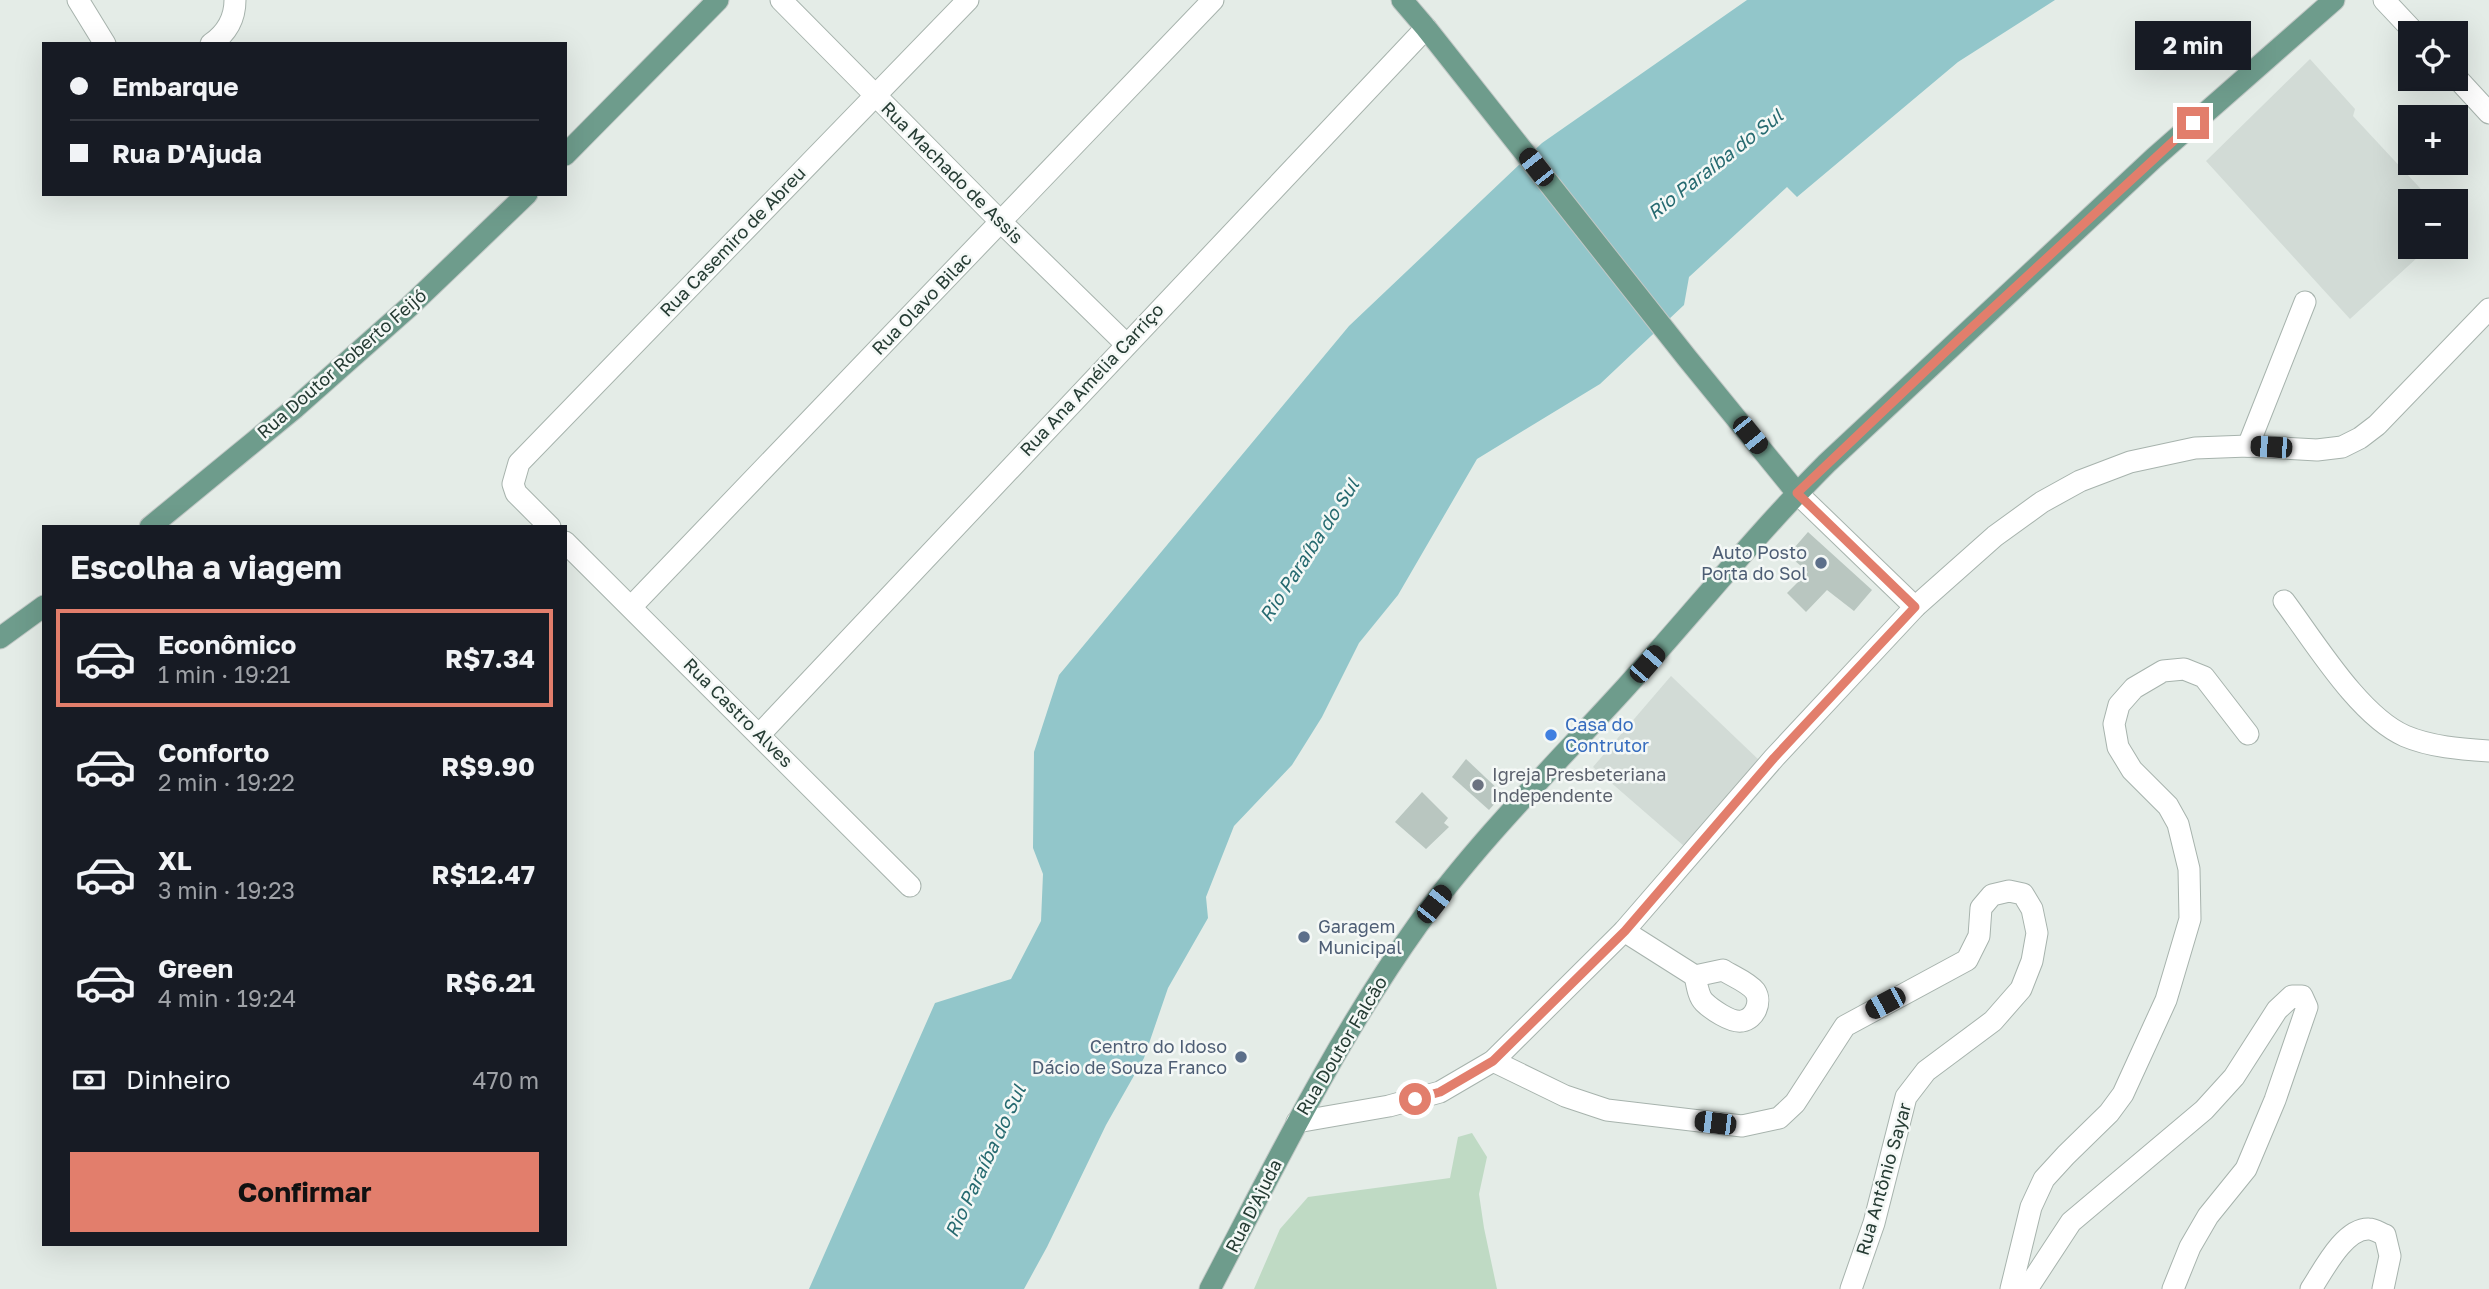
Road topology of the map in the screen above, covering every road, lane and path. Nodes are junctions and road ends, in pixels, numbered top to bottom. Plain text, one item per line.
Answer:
1 (78, 0) edge
2 (235, 0) edge
3 (718, 0) edge
4 (781, 0) edge
5 (968, 0) edge
6 (1213, 0) edge
7 (1402, 0) edge
8 (2334, 0) edge
9 (2384, 0) edge
10 (2404, 21) edge
11 (1426, 27) junction
12 (104, 42) edge
13 (213, 42) edge
14 (2468, 90) edge
15 (875, 95) junction
16 (2489, 113) edge
17 (567, 153) edge
18 (525, 196) edge
19 (1000, 222) junction
20 (2305, 302) dead end
21 (2489, 309) edge
22 (1126, 344) junction
23 (2248, 446) junction
24 (1797, 493) junction
25 (151, 525) edge
26 (548, 525) edge
27 (567, 544) edge
28 (2284, 601) dead end
29 (42, 607) edge
30 (631, 607) junction
31 (1915, 607) junction
32 (0, 638) edge
33 (760, 734) junction
34 (2248, 734) dead end
35 (2489, 751) edge
36 (910, 886) dead end
37 (1625, 931) junction
38 (1695, 976) dead end
39 (1493, 1061) junction
40 (1297, 1122) junction
41 (1210, 1289) edge
42 (1851, 1289) edge
43 (2011, 1289) edge
44 (2027, 1289) edge
45 (2173, 1289) edge
46 (2312, 1289) edge
47 (2383, 1289) edge

1 - 12 street
2 - 13 street
3 - 17 main road
4 - 15 street, Rua Machado de Assis
5 - 15 street, Rua Casemiro de Abreu
6 - 19 street, Rua Olavo Bilac
7 - 11 main road
8 - 24 main road
9 - 10 street
11 - 22 street, Rua Ana Amélia Carriço
11 - 24 main road
14 - 16 street
15 - 19 street, Rua Machado de Assis
15 - 26 street, Rua Casemiro de Abreu
18 - 25 main road, Rua Doutor Roberto Feijó
19 - 22 street, Rua Machado de Assis
19 - 30 street, Rua Olavo Bilac
20 - 23 street
21 - 23 street
22 - 33 street, Rua Ana Amélia Carriço
23 - 31 street
24 - 31 street
24 - 40 main road, Rua Doutor Falcão
27 - 30 street, Rua Castro Alves
28 - 35 street
29 - 32 main road
30 - 33 street, Rua Castro Alves
31 - 37 street
33 - 36 street, Rua Castro Alves
34 - 43 street
37 - 38 street
37 - 39 street
39 - 40 street
39 - 42 street, Rua Antônio Sayar
40 - 41 main road, Rua D'Ajuda
44 - 45 street
46 - 47 street

